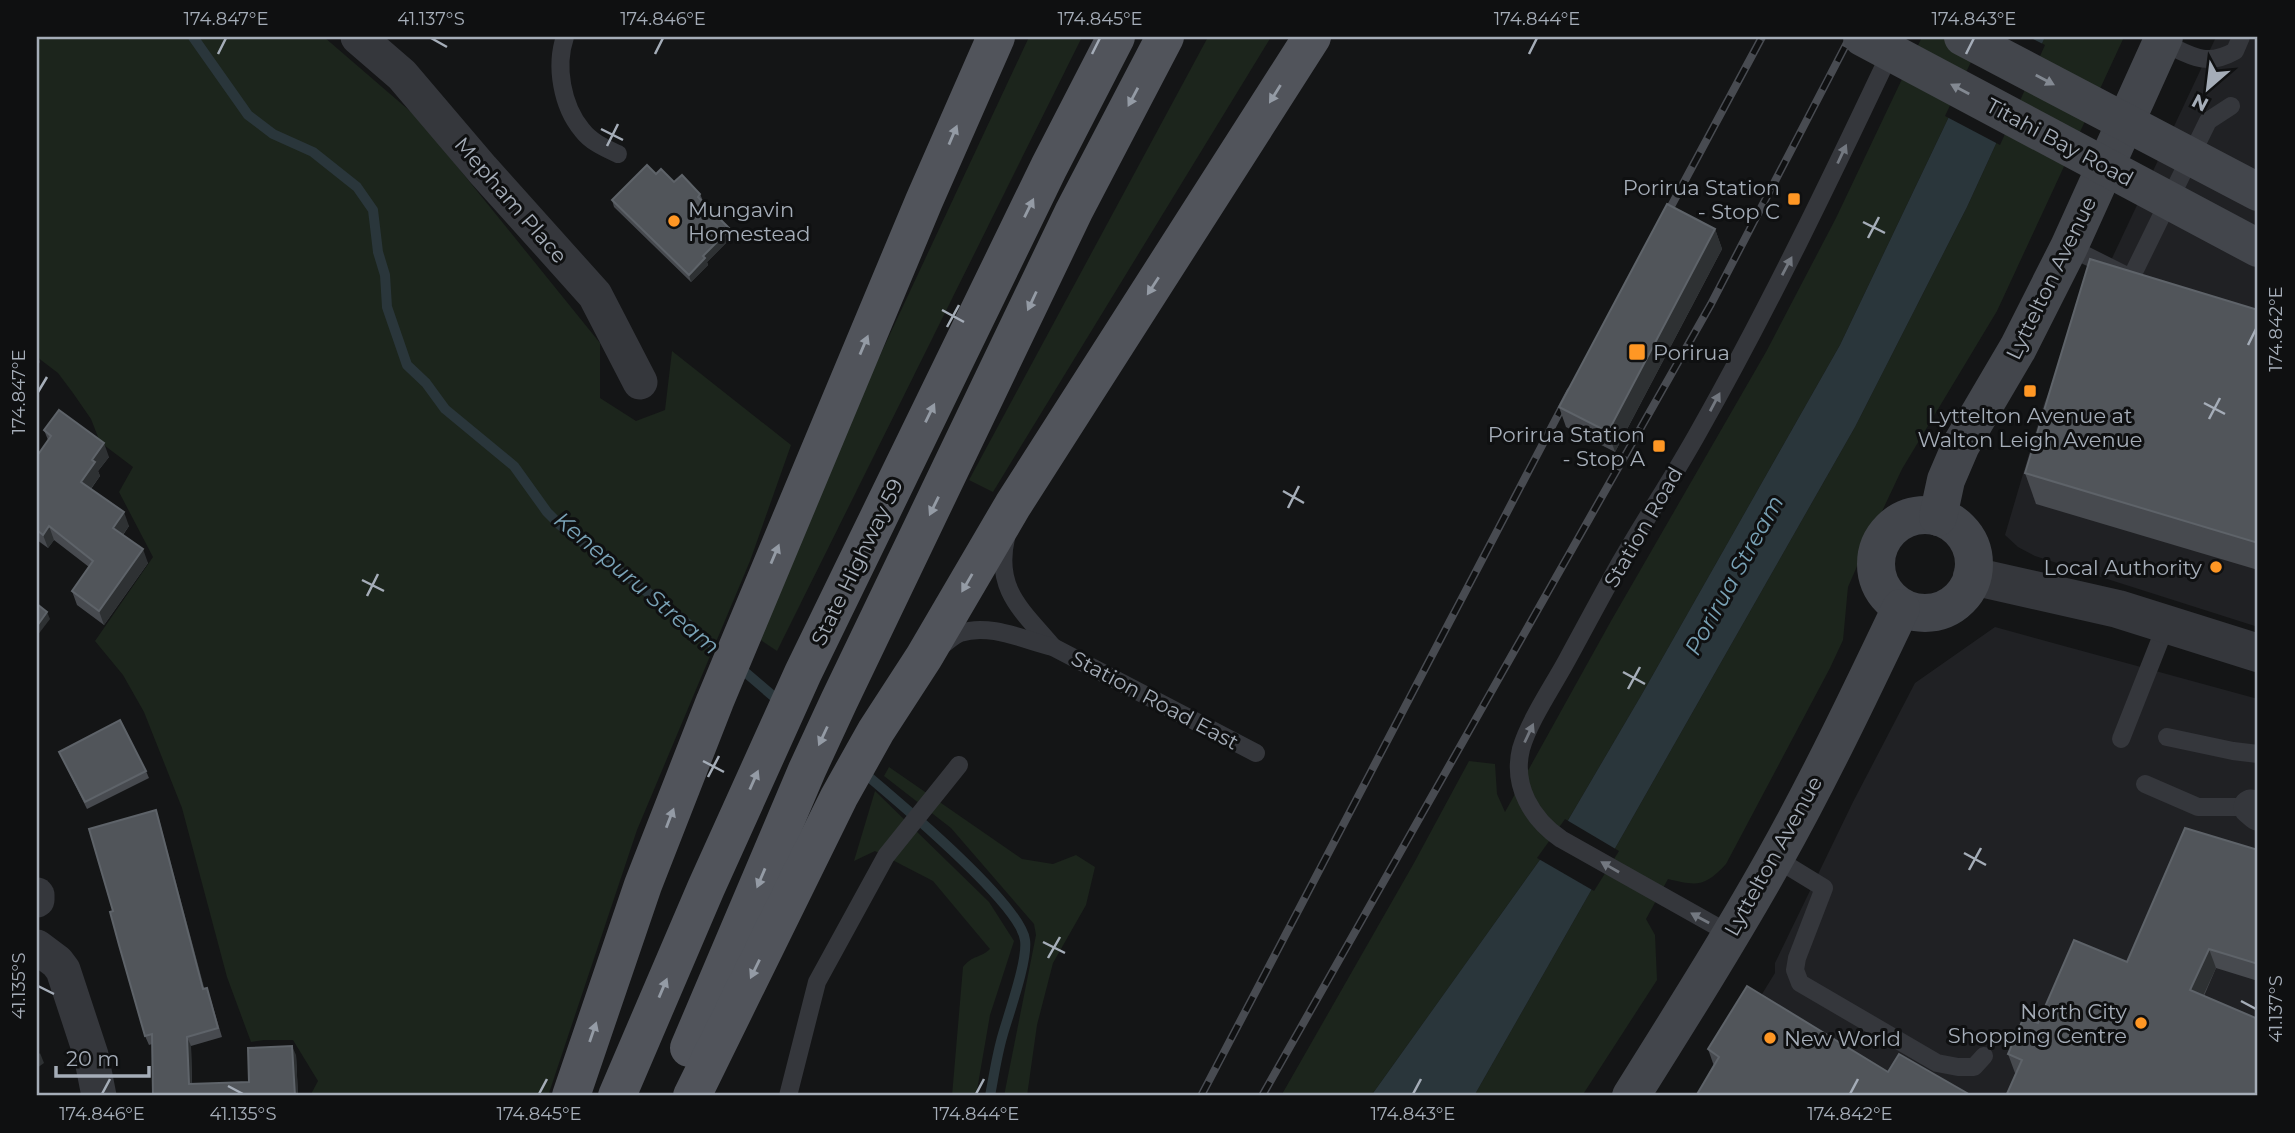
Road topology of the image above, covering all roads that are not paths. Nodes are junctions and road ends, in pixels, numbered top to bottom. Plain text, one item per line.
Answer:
1 (358, 37) edge
2 (565, 37) edge
3 (996, 37) edge
4 (1116, 37) edge
5 (1165, 37) edge
6 (1312, 37) edge
7 (1862, 37) edge
8 (1898, 37) edge
9 (1963, 37) edge
10 (2241, 37) edge
11 (2163, 39) edge
12 (2231, 106) dead end
13 (618, 154) dead end
14 (2258, 192) edge
15 (2069, 247) junction
16 (2258, 248) edge
17 (640, 382) dead end
18 (1013, 505) junction
19 (1938, 517) junction
20 (1972, 576) junction
21 (1902, 608) junction
22 (2165, 625) junction
23 (1053, 647) junction
24 (2258, 653) edge
25 (924, 657) junction
26 (2166, 737) dead end
27 (2121, 739) dead end
28 (1256, 753) dead end
29 (2258, 754) edge
30 (959, 765) dead end
31 (2145, 784) dead end
32 (2254, 810) edge
33 (1775, 858) junction
34 (37, 895) edge
35 (37, 900) edge
36 (1730, 934) junction
37 (37, 947) edge
38 (1984, 1056) dead end
39 (99, 1096) edge
40 (571, 1096) edge
41 (617, 1096) edge
42 (668, 1096) edge
43 (692, 1096) edge
44 (788, 1096) edge
45 (1631, 1096) edge

1 - 17 street, Mepham Place
2 - 13 lane
40 -> 3 main road
41 -> 4 main road, State Highway 59
5 -> 42 main road
6 -> 18 main road
16 -> 7 main road, Titahi Bay Road, bridge
36 -> 8 lane, Station Road
9 -> 14 main road, bridge
10 - 11 lane
11 - 15 main road, Lyttelton Avenue
12 - 15 lane
15 - 19 main road, Lyttelton Avenue
18 - 23 lane, Station Road East
18 -> 25 main road
19 - 20 main road
19 - 21 main road
20 - 21 main road
20 - 22 street
21 - 33 main road, Lyttelton Avenue
22 - 24 street
22 - 27 lane
23 - 25 lane, Station Road East
23 - 28 lane, Station Road East
25 -> 43 main road
26 - 29 lane
30 - 44 lane
31 - 32 lane
33 - 36 main road, Lyttelton Avenue
33 - 38 lane
34 - 35 street
36 - 45 main road, Lyttelton Avenue
37 - 39 street

